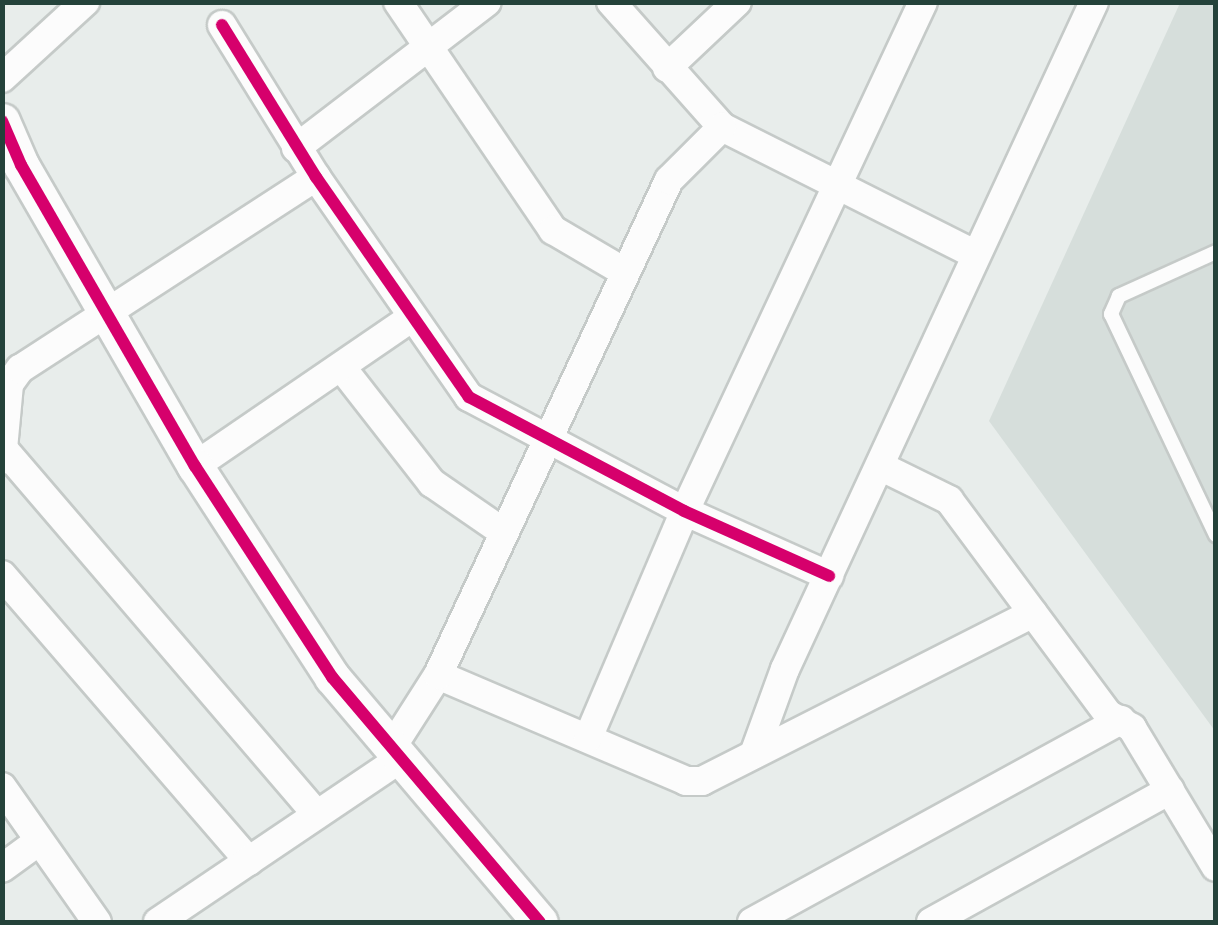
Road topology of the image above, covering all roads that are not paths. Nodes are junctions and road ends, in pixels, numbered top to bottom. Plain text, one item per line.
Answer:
1 (85, 2) edge
2 (398, 2) edge
3 (488, 2) edge
4 (611, 2) edge
5 (737, 2) edge
6 (923, 2) edge
7 (1094, 2) edge
8 (222, 25) dead end
9 (431, 50) junction
10 (667, 68) junction
11 (2, 78) edge
12 (2, 121) edge
13 (722, 126) junction
14 (296, 148) junction
15 (12, 169) edge
16 (316, 177) junction
17 (836, 189) junction
18 (1216, 252) edge
19 (976, 255) junction
20 (624, 271) junction
21 (108, 308) junction
22 (411, 318) junction
23 (342, 368) junction
24 (546, 439) junction
25 (5, 457) edge
26 (195, 466) junction
27 (880, 466) junction
28 (684, 511) junction
29 (504, 532) junction
30 (1216, 536) edge
31 (2, 575) edge
32 (829, 576) junction
33 (1033, 613) junction
34 (438, 675) junction
35 (1121, 720) junction
36 (588, 738) junction
37 (396, 752) junction
38 (754, 754) junction
39 (2, 786) edge
40 (1170, 790) junction
41 (316, 812) junction
42 (39, 841) junction
43 (249, 860) junction
44 (1216, 867) edge
45 (2, 868) edge
46 (97, 922) edge
47 (158, 922) edge
48 (540, 922) edge
49 (752, 922) edge
50 (931, 922) edge

1 - 11 street
2 - 9 street
3 - 9 street
4 - 10 street
5 - 10 street
6 - 17 street
7 - 19 street
8 - 14 street
9 - 14 street
9 - 20 street
10 - 13 street
12 - 15 street
13 - 17 street
13 - 20 street
14 - 16 street
15 - 21 street
16 - 21 street
16 - 22 street
17 - 19 street
17 - 28 street
18 - 30 lane
19 - 27 street
20 - 24 street
21 - 25 street
21 - 26 street
22 - 23 street
22 - 24 street
23 - 26 street
23 - 29 street
24 - 28 street
24 - 29 street
25 - 41 street
26 - 37 street
27 - 32 street
27 - 33 street
28 - 32 street
28 - 36 street
29 - 34 street
31 - 43 street
32 - 38 street
33 - 35 street
33 - 38 street
34 - 36 street
34 - 37 street
35 - 40 street
35 - 49 street
36 - 38 street
37 - 41 street
37 - 48 street
39 - 42 street
40 - 44 street
40 - 50 street
41 - 43 street
42 - 45 street
42 - 46 street
43 - 47 street

